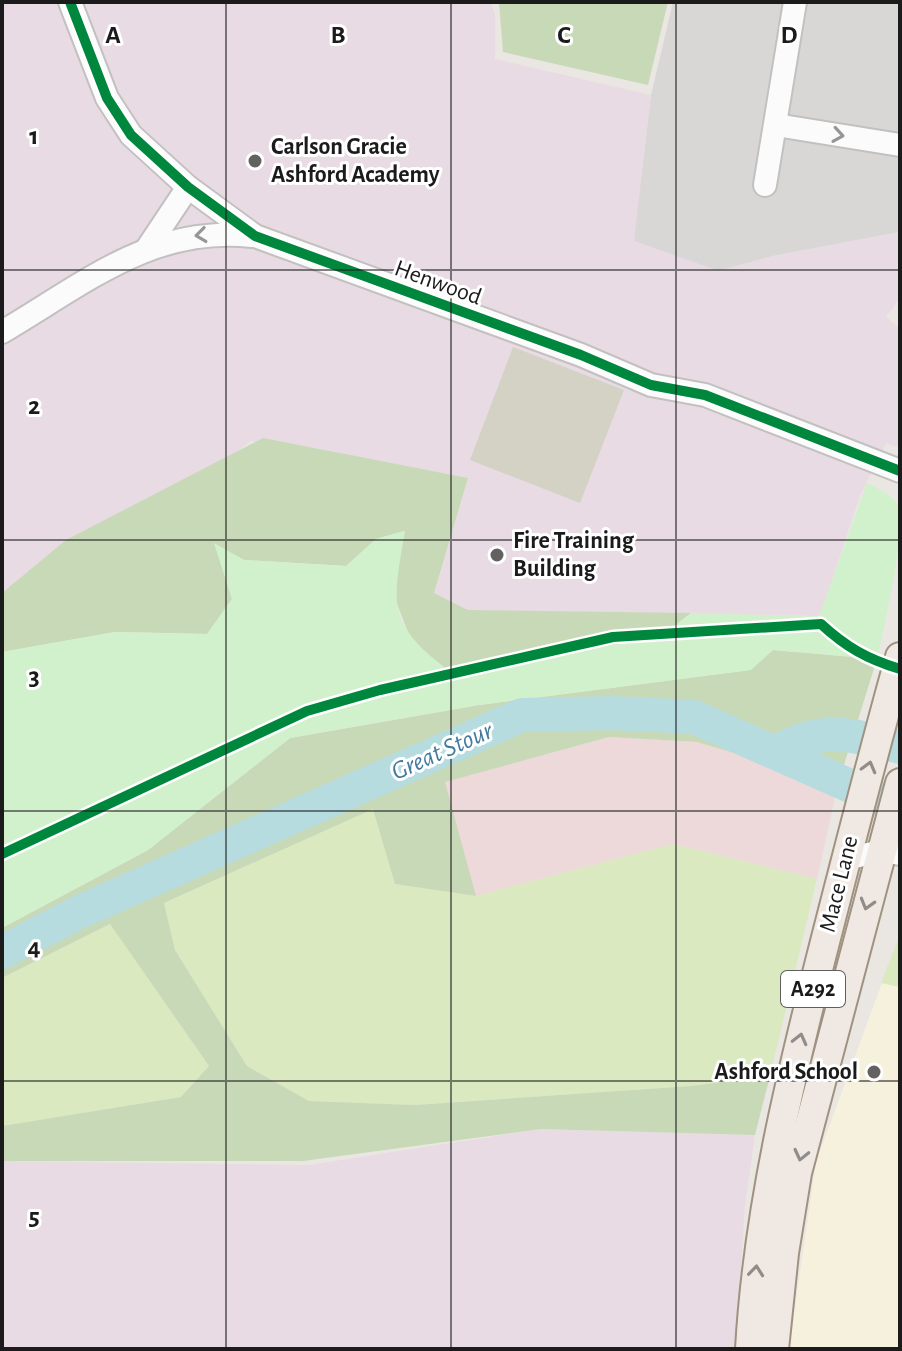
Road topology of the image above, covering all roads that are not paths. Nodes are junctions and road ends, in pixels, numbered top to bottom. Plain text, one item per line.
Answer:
1 (70, 2) edge
2 (795, 2) edge
3 (776, 125) junction
4 (900, 145) edge
5 (760, 176) dead end
6 (188, 187) junction
7 (255, 236) junction
8 (148, 247) junction
9 (2, 332) edge
10 (899, 472) edge
11 (900, 657) edge
12 (900, 783) edge
13 (890, 845) edge
14 (845, 859) junction
15 (750, 1349) edge
16 (774, 1349) edge

1 - 6 street, Henwood
2 - 3 street
3 -> 4 street
3 - 5 street
6 - 7 street, Henwood
6 - 8 street, Henwood
7 -> 8 street, Henwood
7 - 10 street, Henwood
8 - 9 street, Henwood
14 -> 11 main road, Mace Lane / A292
12 - 13 main road, Mace Lane / A292
13 - 14 street
13 -> 16 main road, Mace Lane / A292
15 -> 14 main road, Mace Lane / A292

